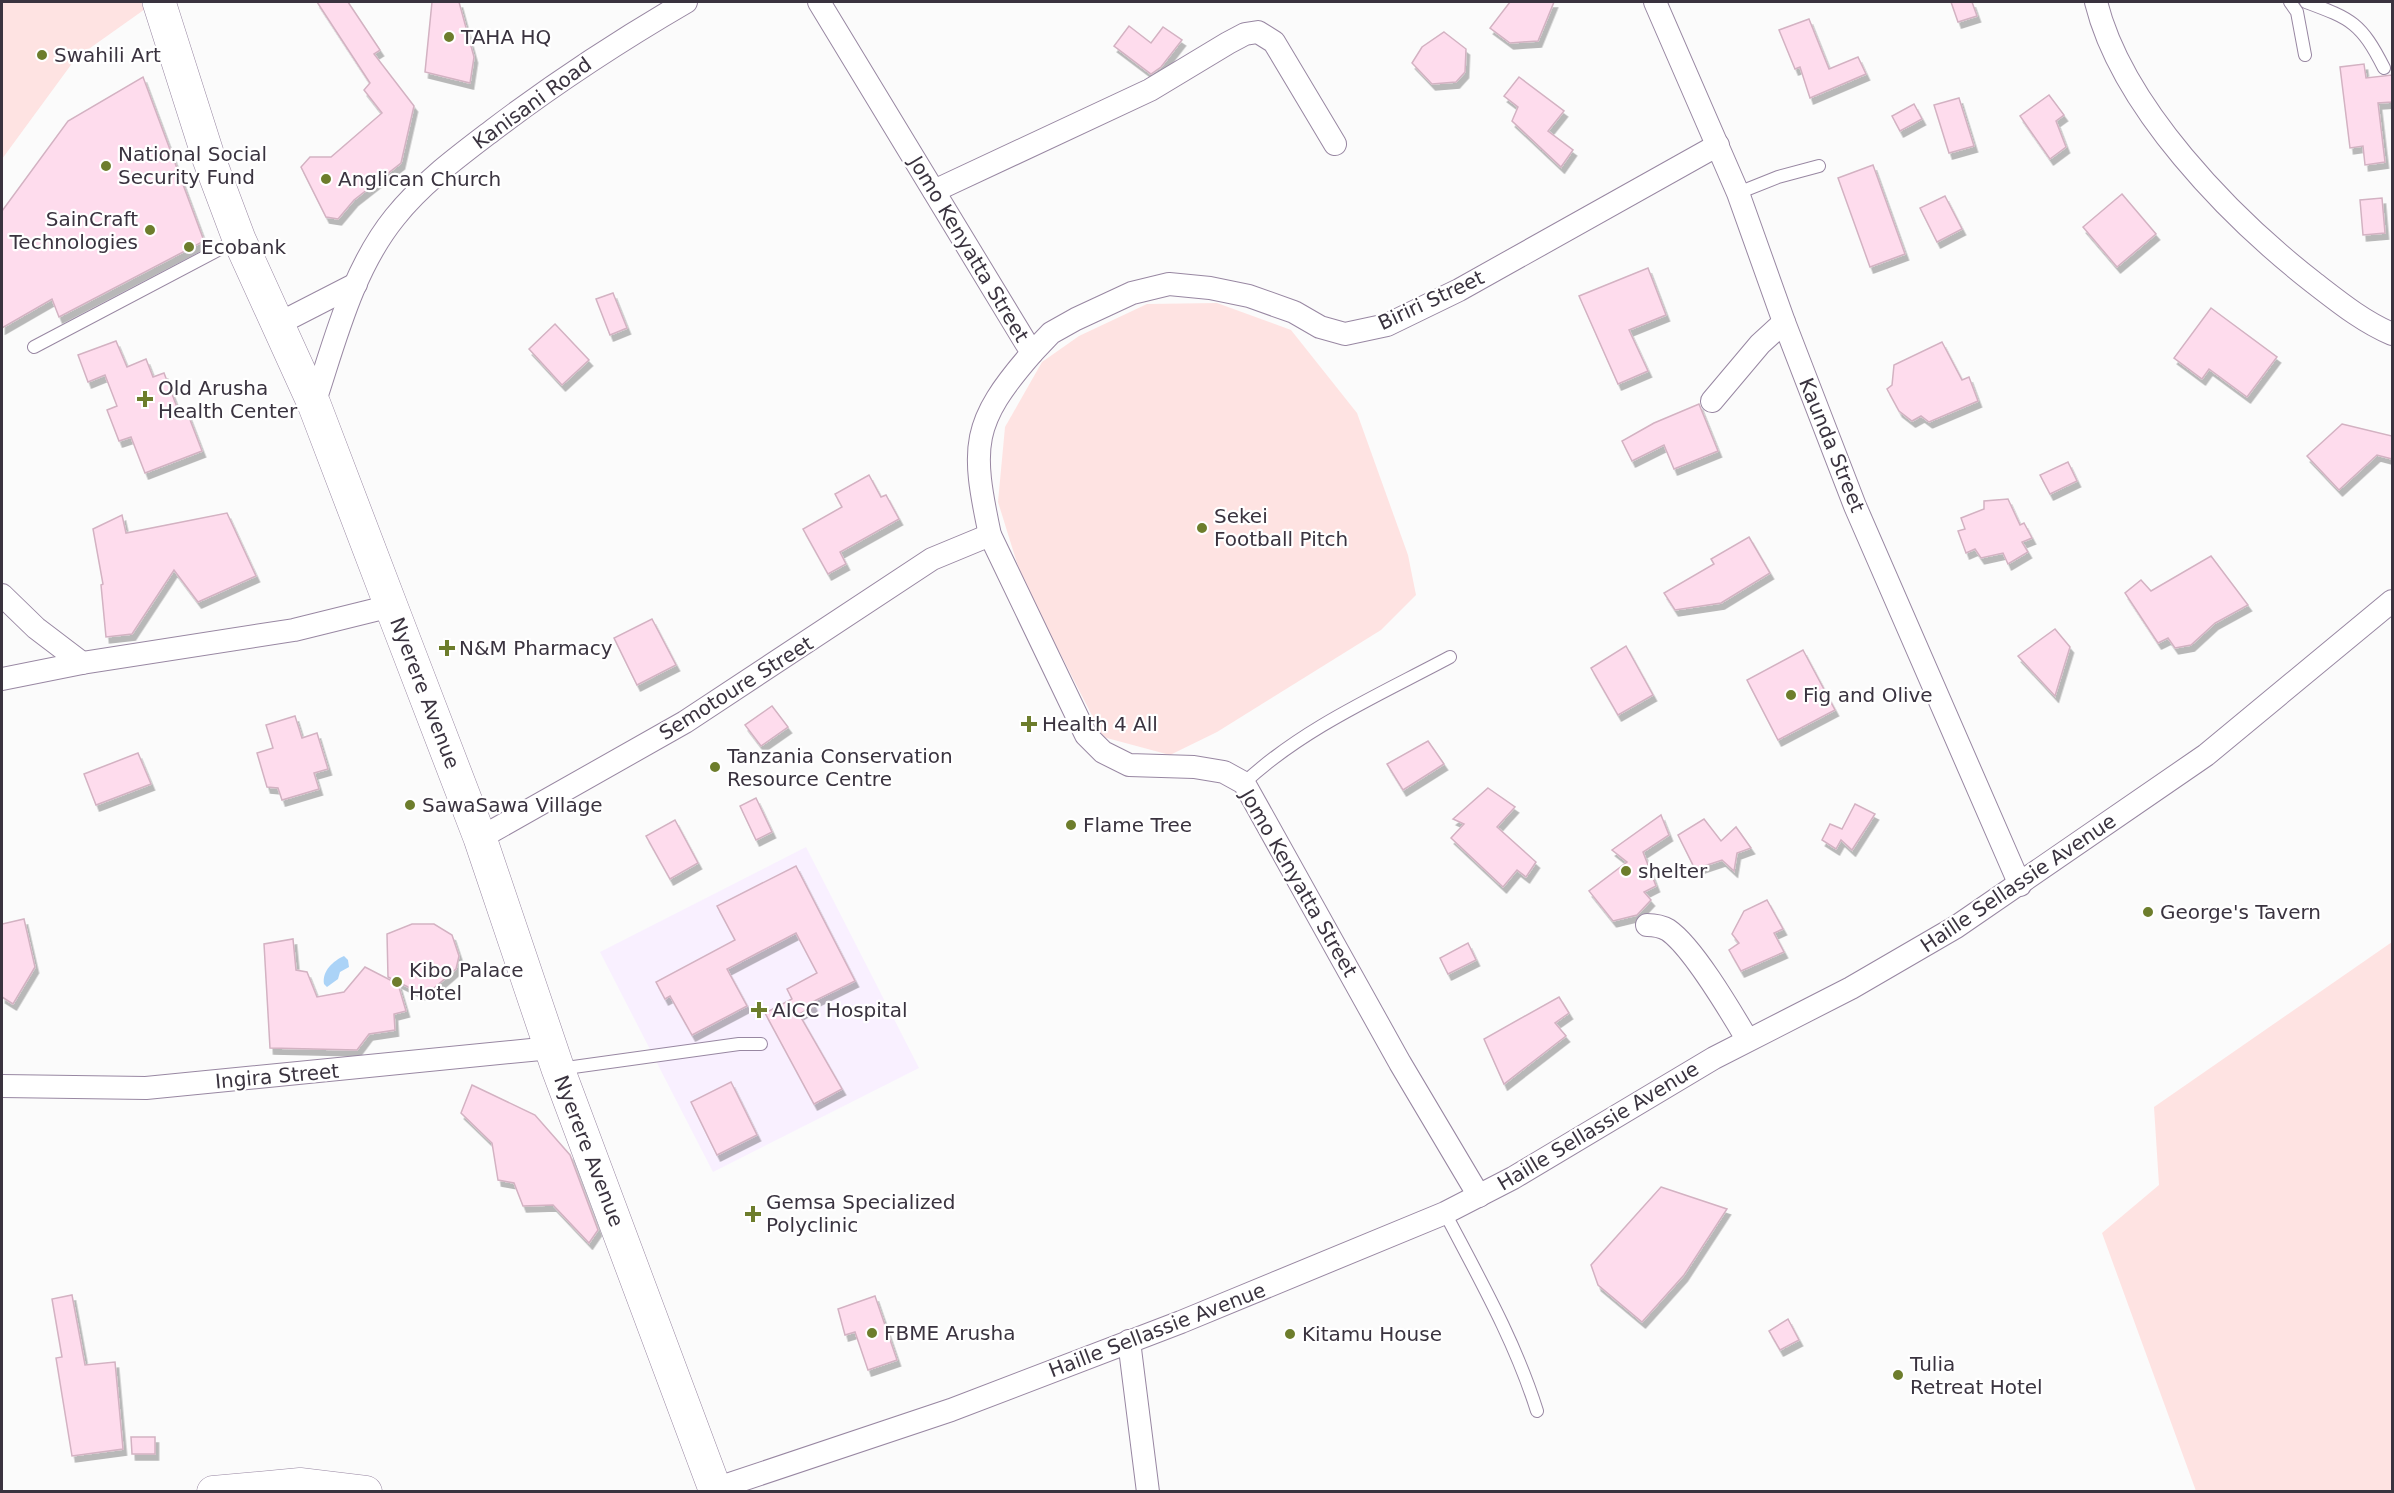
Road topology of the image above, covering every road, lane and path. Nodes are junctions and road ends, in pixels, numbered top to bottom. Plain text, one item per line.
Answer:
1 (159, 2) edge
2 (686, 2) edge
3 (819, 2) edge
4 (1655, 2) edge
5 (2096, 2) edge
6 (2290, 2) edge
7 (2306, 2) edge
8 (2305, 55) dead end
9 (2384, 68) dead end
10 (1335, 144) dead end
11 (1718, 145) junction
12 (1819, 166) dead end
13 (934, 191) junction
14 (1738, 193) junction
15 (239, 239) junction
16 (356, 285) junction
17 (1784, 322) junction
18 (278, 324) junction
19 (2392, 334) edge
20 (34, 347) dead end
21 (1032, 353) junction
22 (1712, 401) dead end
23 (314, 404) junction
24 (990, 535) junction
25 (2, 595) edge
26 (2392, 601) edge
27 (392, 606) junction
28 (1450, 657) dead end
29 (82, 663) junction
30 (2, 679) edge
31 (1244, 783) junction
32 (480, 838) junction
33 (2020, 885) junction
34 (1647, 925) dead end
35 (1747, 1039) junction
36 (761, 1044) dead end
37 (554, 1058) junction
38 (2, 1086) edge
39 (1479, 1196) junction
40 (1445, 1213) junction
41 (1129, 1341) junction
42 (1537, 1411) dead end
43 (299, 1488) edge
44 (716, 1490) edge
45 (213, 1491) edge
46 (366, 1491) edge
47 (1148, 1491) edge

1 - 15 main road, Nyerere Avenue
2 - 16 street, Kanisani Road
3 - 13 street, Jomo Kenyatta Street
4 - 11 street, Kaunda Street
5 - 19 street
6 - 8 lane
7 - 9 lane
10 - 13 street
11 - 14 street, Kaunda Street
11 - 21 street, Biriri Street
12 - 14 lane
13 - 21 street, Jomo Kenyatta Street
14 - 17 street, Kaunda Street
15 - 18 main road, Nyerere Avenue
15 - 20 lane
16 - 18 street
16 - 23 street, Kanisani Road
17 - 22 street
17 - 33 street, Kaunda Street
18 - 23 main road, Nyerere Avenue
21 - 24 street, Jomo Kenyatta Street
23 - 27 main road, Nyerere Avenue
24 - 31 street, Jomo Kenyatta Street
24 - 32 street, Semotoure Street
25 - 29 street
26 - 33 street, Haille Sellassie Avenue
27 - 29 street
27 - 32 main road, Nyerere Avenue
28 - 31 lane
29 - 30 street
31 - 39 street, Jomo Kenyatta Street
32 - 37 main road, Nyerere Avenue
33 - 35 street, Haille Sellassie Avenue
34 - 35 street
35 - 39 street, Haille Sellassie Avenue
36 - 37 lane
37 - 38 street, Ingira Street
37 - 44 main road, Nyerere Avenue
39 - 40 street, Haille Sellassie Avenue
40 - 41 street, Haille Sellassie Avenue
40 - 42 lane
41 - 44 street, Haille Sellassie Avenue
41 - 47 street
43 - 45 street
43 - 46 street

